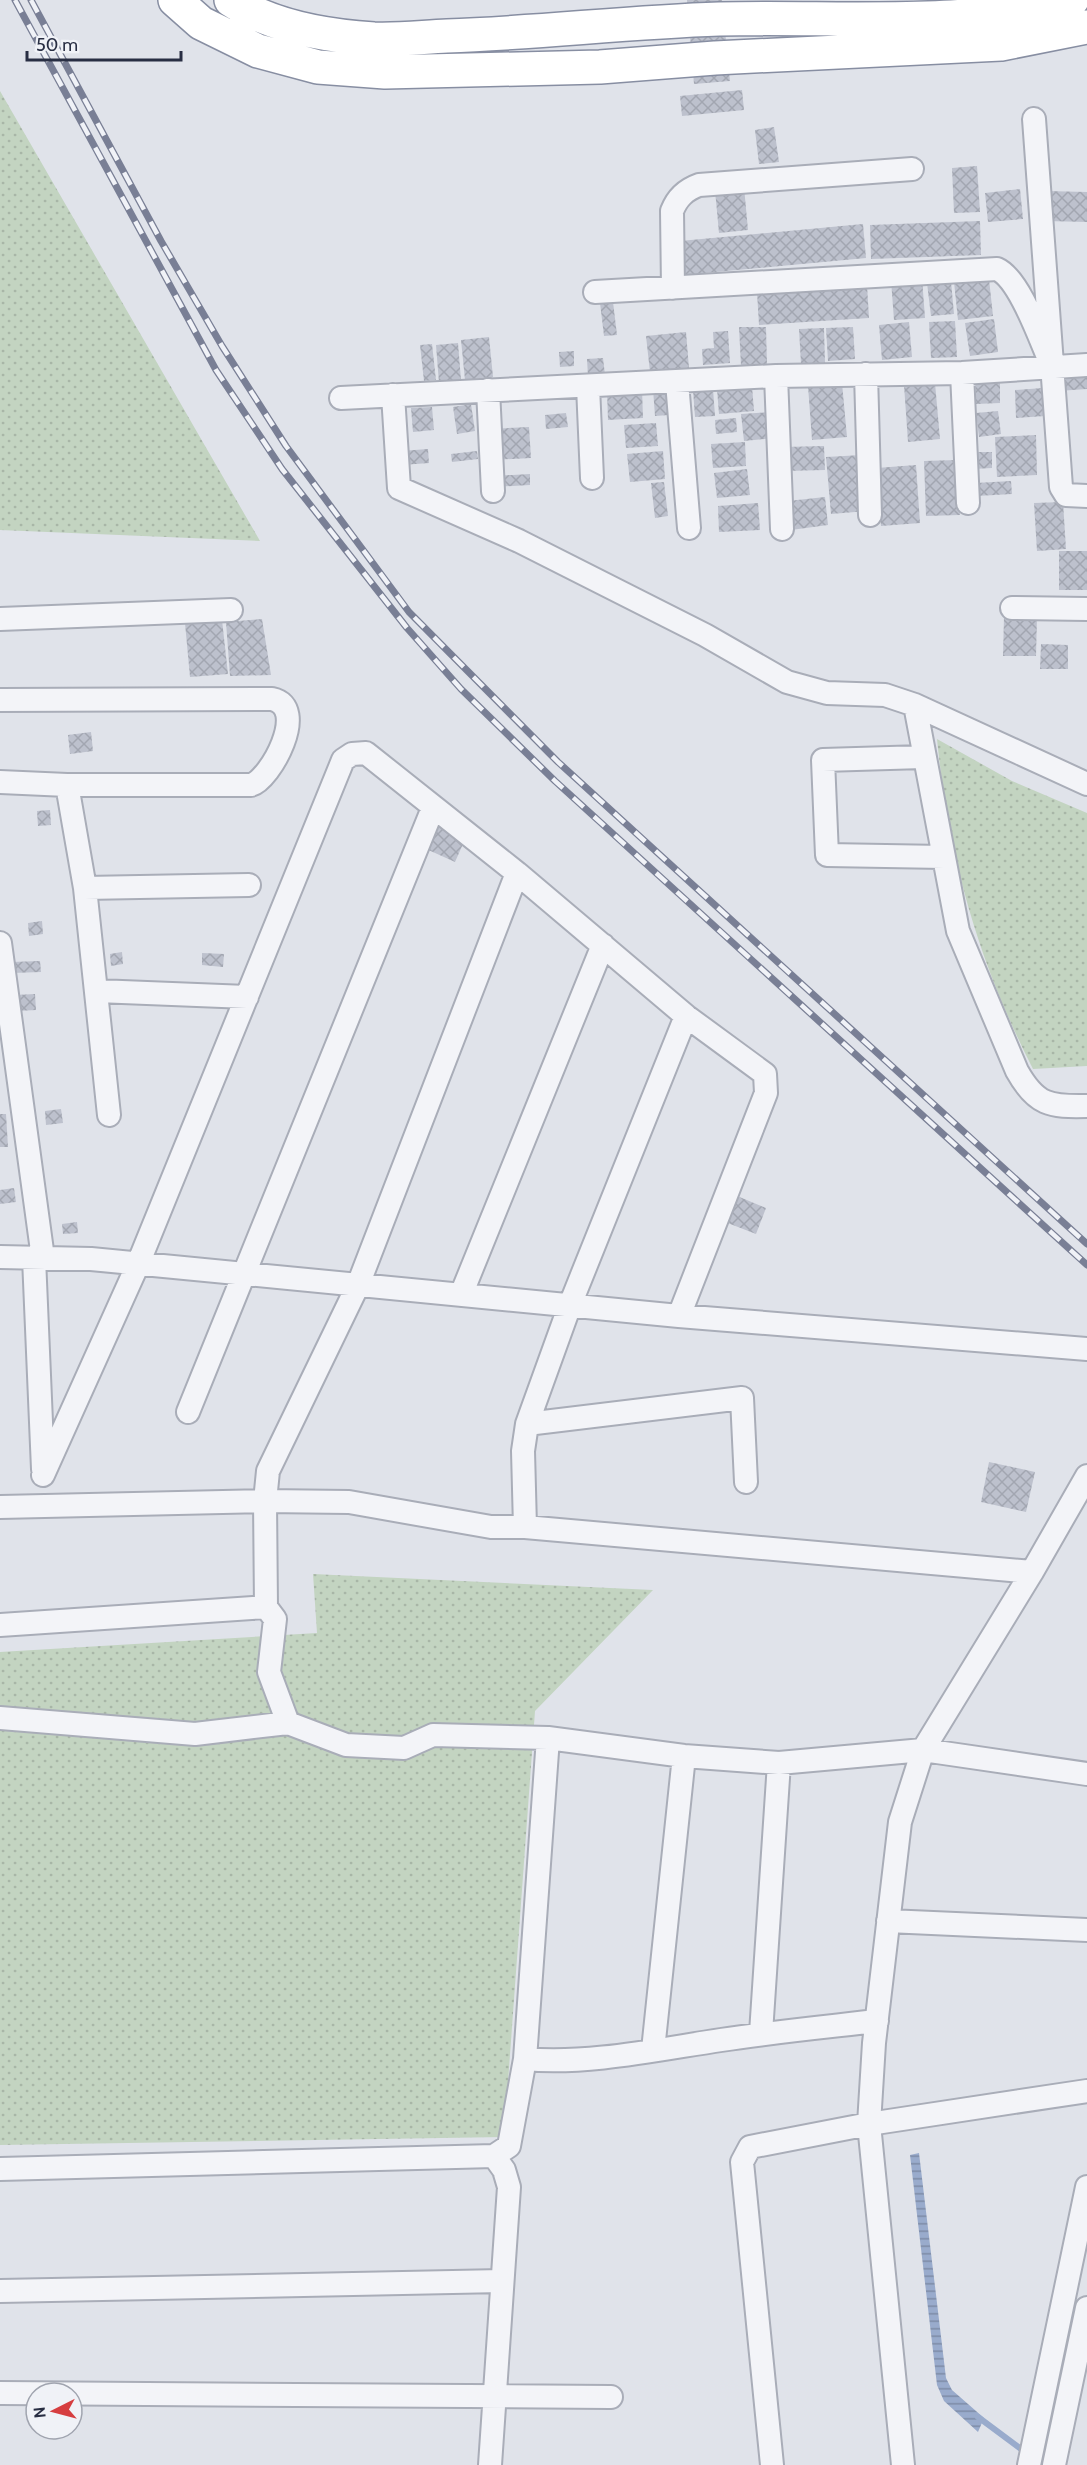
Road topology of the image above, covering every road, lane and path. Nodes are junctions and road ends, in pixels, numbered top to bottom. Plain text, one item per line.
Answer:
1 (175, 0) edge
2 (231, 0) edge
3 (1072, 0) edge
4 (1087, 27) edge
5 (1034, 119) dead end
6 (912, 169) dead end
7 (673, 288) junction
8 (595, 292) dead end
9 (1087, 364) edge
10 (1053, 366) junction
11 (962, 373) junction
12 (866, 374) junction
13 (776, 376) junction
14 (677, 382) junction
15 (588, 386) junction
16 (488, 390) junction
17 (393, 395) junction
18 (341, 398) dead end
19 (592, 478) dead end
20 (493, 491) dead end
21 (1087, 496) edge
22 (968, 503) dead end
23 (870, 515) dead end
24 (689, 528) dead end
25 (782, 529) dead end
26 (1012, 608) dead end
27 (1087, 609) edge
28 (231, 610) dead end
29 (0, 619) edge
30 (0, 700) edge
31 (915, 705) junction
32 (923, 757) junction
33 (0, 782) edge
34 (1087, 784) edge
35 (67, 785) junction
36 (433, 808) junction
37 (944, 857) junction
38 (517, 873) junction
39 (249, 885) dead end
40 (85, 888) junction
41 (0, 943) edge
42 (603, 945) junction
43 (97, 991) junction
44 (247, 997) junction
45 (686, 1016) junction
46 (1087, 1106) edge
47 (109, 1115) dead end
48 (0, 1257) edge
49 (38, 1258) junction
50 (138, 1264) junction
51 (244, 1274) junction
52 (358, 1285) junction
53 (461, 1295) junction
54 (570, 1305) junction
55 (680, 1316) junction
56 (1087, 1349) edge
57 (188, 1412) dead end
58 (527, 1424) junction
59 (43, 1475) junction
60 (1087, 1476) edge
61 (746, 1482) dead end
62 (264, 1501) junction
63 (42, 1505) junction
64 (0, 1507) edge
65 (525, 1527) junction
66 (1032, 1572) junction
67 (266, 1607) junction
68 (0, 1624) edge
69 (0, 1718) edge
70 (288, 1723) junction
71 (548, 1738) junction
72 (923, 1750) junction
73 (684, 1756) junction
74 (779, 1762) junction
75 (1087, 1774) edge
76 (888, 1921) junction
77 (1087, 1930) edge
78 (877, 2021) junction
79 (761, 2033) junction
80 (653, 2050) junction
81 (525, 2059) junction
82 (1087, 2091) edge
83 (869, 2124) junction
84 (494, 2156) junction
85 (0, 2169) edge
86 (1087, 2187) edge
87 (502, 2281) junction
88 (0, 2291) edge
89 (1087, 2308) edge
90 (0, 2392) edge
91 (1079, 2392) edge
92 (494, 2394) junction
93 (611, 2397) dead end
94 (1031, 2455) edge
95 (1055, 2464) edge
96 (489, 2465) edge
97 (772, 2465) edge
98 (903, 2465) edge

1 - 4 highway
2 - 3 highway
5 - 10 street
6 - 7 street
7 - 8 street
7 - 10 street
9 - 10 street
10 - 11 street
10 - 21 street
11 - 12 street
11 - 22 street
12 - 13 street
12 - 23 street
13 - 14 street
13 - 25 street
14 - 15 street
14 - 24 street
15 - 16 street
15 - 19 street
16 - 17 street
16 - 20 street
17 - 18 street
17 - 31 street
26 - 27 street
28 - 29 street
30 - 35 street
31 - 32 street
31 - 34 street
32 - 37 street
32 - 37 street
33 - 35 street
35 - 40 street
36 - 38 street
36 - 44 street
36 - 51 street
37 - 46 street
38 - 42 street
38 - 52 street
39 - 40 street
40 - 43 street
41 - 49 street
42 - 45 street
42 - 53 street
43 - 44 street
43 - 47 street
44 - 50 street
45 - 54 street
45 - 55 street
48 - 49 street
49 - 50 street
49 - 59 street
50 - 51 street
50 - 59 street
51 - 52 street
51 - 57 street
52 - 53 street
52 - 62 street
53 - 54 street
54 - 55 street
54 - 58 street
55 - 56 street
58 - 61 street
58 - 65 street
59 - 63 street
60 - 66 street
62 - 63 street
62 - 65 street
62 - 67 street
63 - 64 street
65 - 66 street
66 - 72 street
67 - 68 street
67 - 70 street
69 - 70 street
70 - 71 street
71 - 73 street
71 - 81 street
72 - 74 street
72 - 75 street
72 - 76 street
73 - 74 street
73 - 80 street
74 - 79 street
76 - 77 street
76 - 78 street
78 - 79 street
78 - 83 street
79 - 80 street
80 - 81 street
81 - 84 street
82 - 83 street
83 - 97 street
83 - 98 street
84 - 85 street
84 - 87 street
86 - 94 street
87 - 88 street
87 - 92 street
89 - 91 street
90 - 92 street
91 - 95 street
92 - 93 street
92 - 96 street

